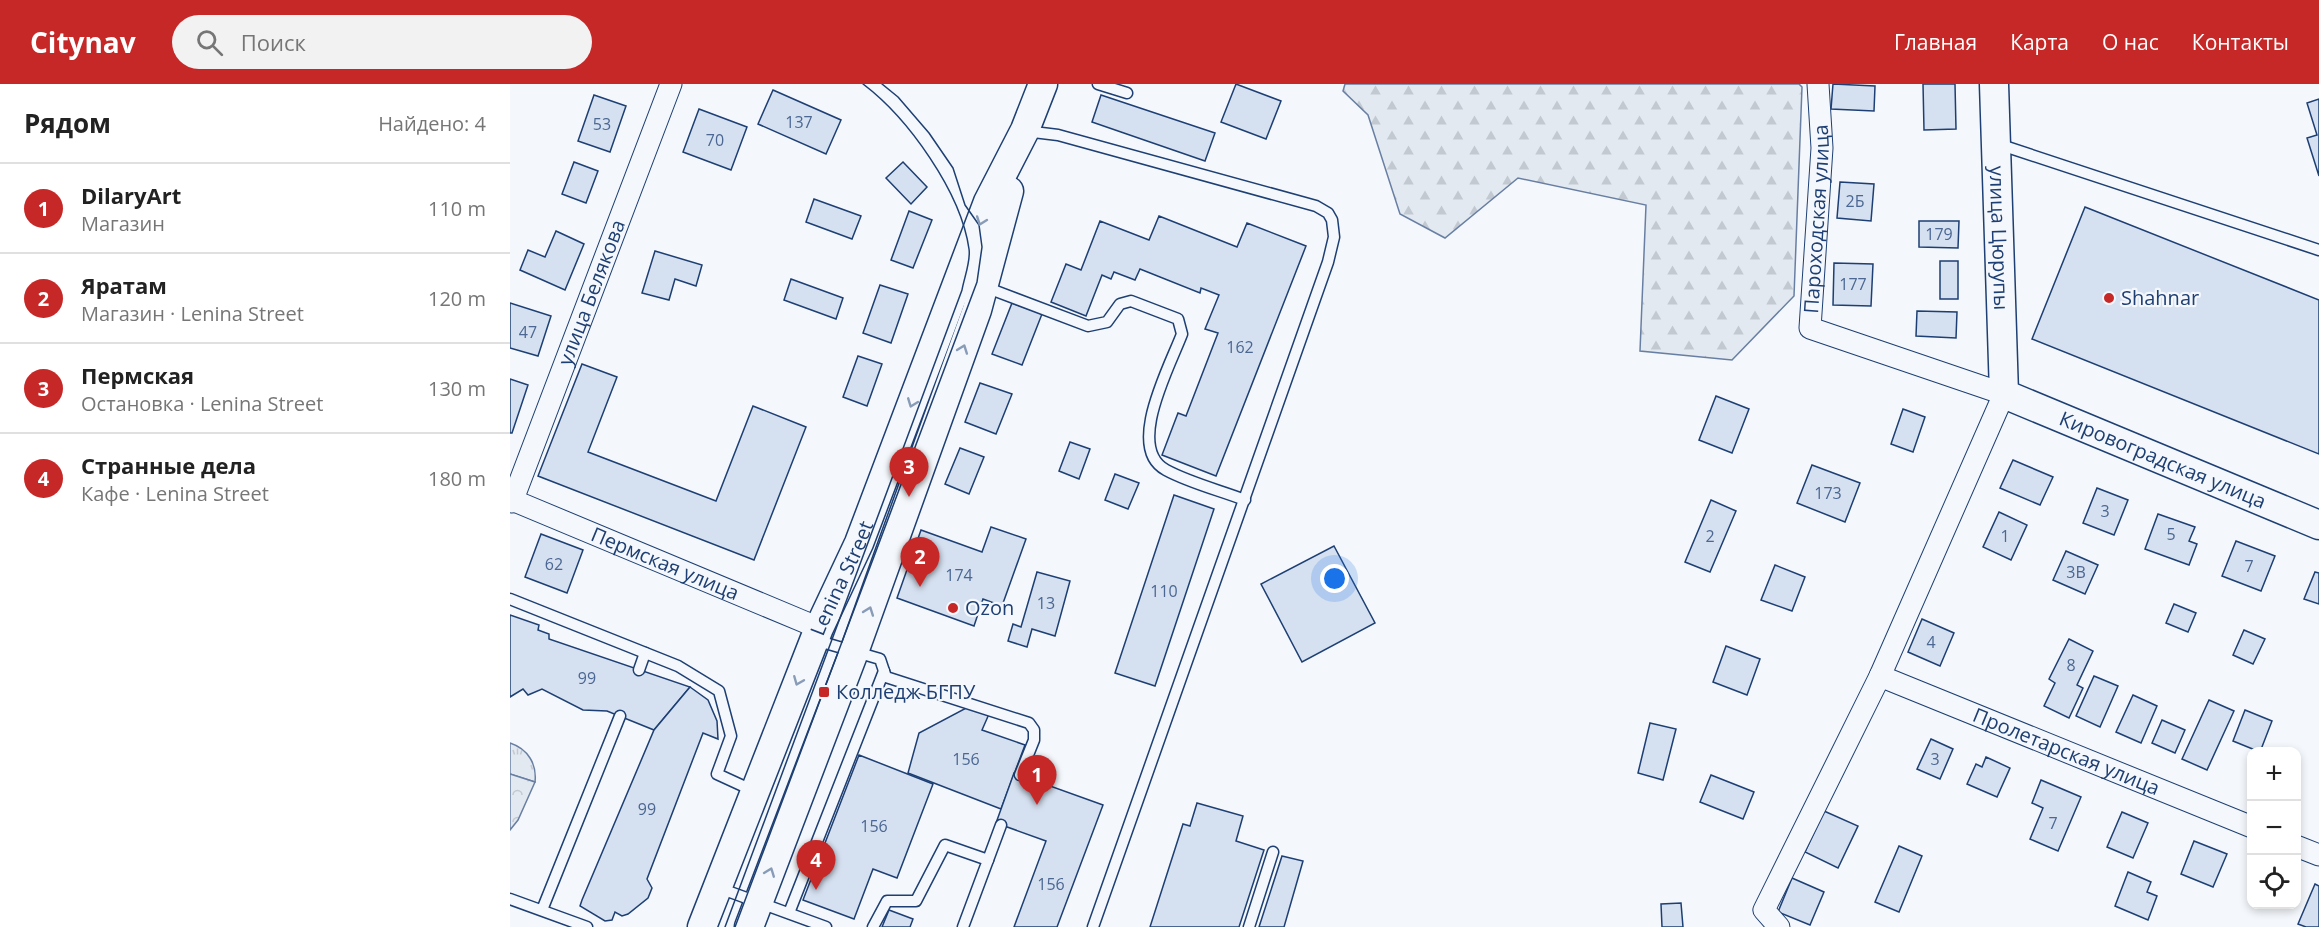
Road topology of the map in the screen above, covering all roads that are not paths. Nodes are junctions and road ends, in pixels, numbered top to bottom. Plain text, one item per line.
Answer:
1 (671, 84) edge
2 (1043, 84) edge
3 (1098, 84) edge
4 (1818, 84) edge
5 (1994, 84) edge
6 (1127, 93) dead end
7 (1025, 130) junction
8 (1995, 143) junction
9 (2319, 250) edge
10 (984, 287) junction
11 (2004, 394) junction
12 (1245, 500) junction
13 (511, 501) edge
14 (2319, 525) edge
15 (510, 599) edge
16 (817, 634) junction
17 (854, 652) junction
18 (645, 653) junction
19 (639, 670) dead end
20 (884, 671) junction
21 (1880, 676) junction
22 (620, 716) dead end
23 (1020, 775) dead end
24 (754, 790) junction
25 (1001, 825) dead end
26 (2247, 825) edge
27 (2301, 848) edge
28 (1273, 852) dead end
29 (2319, 855) edge
30 (988, 860) junction
31 (717, 887) junction
32 (510, 899) edge
33 (542, 910) junction
34 (789, 913) junction
35 (754, 914) edge
36 (587, 927) edge
37 (702, 927) edge
38 (826, 927) edge
39 (873, 927) edge
40 (963, 927) edge
41 (1093, 927) edge
42 (1249, 927) edge
43 (1779, 927) edge

1 - 13 street, улица Белякова
2 - 7 street, Lenina Street
3 - 6 lane
4 - 11 street, Пароходская улица
5 - 8 street, улица Цюрупы
7 - 10 street, Lenina Street
7 - 12 lane
7 -> 16 street, Lenina Street
8 - 9 lane
8 - 11 street, улица Цюрупы
10 - 12 lane
17 -> 10 street, Lenina Street
11 - 14 street, Кировоградская улица
11 - 21 street
12 - 41 lane
13 - 16 street, Пермская улица
15 - 18 lane
16 - 17 lane
16 -> 24 street, Lenina Street
17 - 20 lane
35 -> 17 street, Lenina Street
18 - 19 lane
18 - 24 lane
20 - 23 lane
20 - 34 lane
21 - 26 street, Пролетарская улица
21 - 43 street
22 - 33 lane
24 - 31 street, Lenina Street
25 - 30 lane
27 - 29 street
28 - 42 lane
30 - 39 lane
30 - 40 lane
31 - 35 lane
31 - 37 street, Lenina Street
32 - 33 lane
33 - 36 lane
34 - 35 lane
34 - 38 lane

